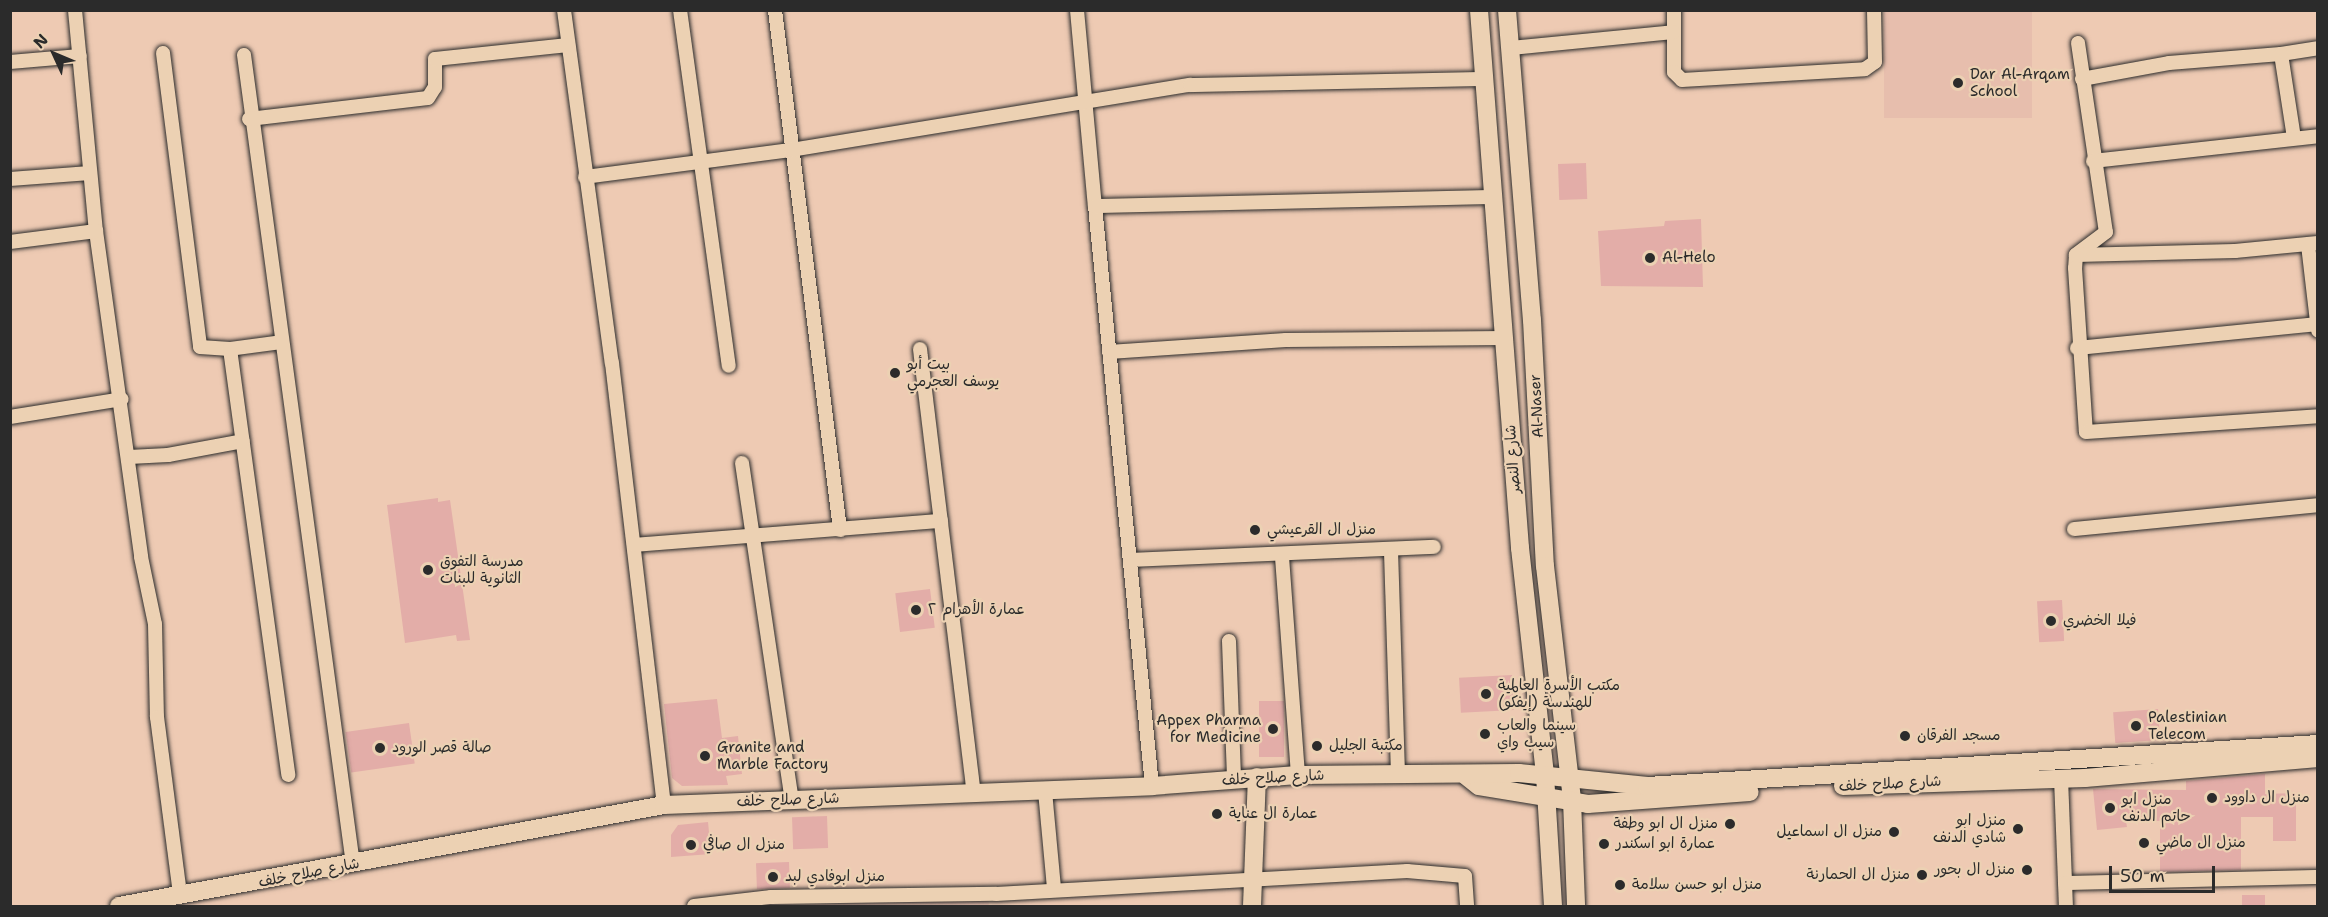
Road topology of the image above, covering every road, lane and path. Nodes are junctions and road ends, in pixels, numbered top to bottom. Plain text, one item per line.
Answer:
1 (75, 10) edge
2 (564, 10) edge
3 (680, 10) edge
4 (775, 10) edge
5 (1077, 10) edge
6 (1479, 10) edge
7 (1507, 10) edge
8 (1674, 10) edge
9 (1874, 10) edge
10 (1673, 32) junction
11 (2078, 43) dead end
12 (568, 45) junction
13 (1511, 48) junction
14 (2318, 48) edge
15 (163, 53) dead end
16 (2282, 54) junction
17 (244, 55) dead end
18 (80, 56) junction
19 (10, 62) edge
20 (1485, 79) junction
21 (2082, 79) junction
22 (1086, 102) junction
23 (249, 119) junction
24 (2318, 136) edge
25 (2294, 138) junction
26 (791, 150) junction
27 (701, 160) junction
28 (2093, 161) junction
29 (90, 173) junction
30 (585, 177) junction
31 (10, 179) edge
32 (1494, 197) junction
33 (1095, 206) junction
34 (96, 231) junction
35 (10, 242) edge
36 (2313, 244) edge
37 (2076, 255) junction
38 (2317, 327) edge
39 (1504, 338) junction
40 (282, 342) junction
41 (2077, 348) junction
42 (920, 349) dead end
43 (230, 350) junction
44 (1108, 352) junction
45 (729, 366) dead end
46 (122, 399) junction
47 (2318, 416) edge
48 (10, 417) edge
49 (243, 441) junction
50 (129, 457) junction
51 (742, 463) dead end
52 (2318, 506) edge
53 (941, 521) junction
54 (2074, 529) dead end
55 (840, 530) junction
56 (752, 538) junction
57 (634, 545) junction
58 (1434, 547) dead end
59 (1391, 551) junction
60 (1282, 557) junction
61 (1131, 560) junction
62 (1229, 641) dead end
63 (2318, 744) edge
64 (2318, 758) edge
65 (1398, 774) junction
66 (288, 775) dead end
67 (1298, 775) junction
68 (1545, 775) junction
69 (1466, 776) junction
70 (1569, 776) junction
71 (1257, 777) junction
72 (2061, 778) junction
73 (1234, 780) junction
74 (1152, 786) junction
75 (1045, 791) junction
76 (974, 794) junction
77 (1546, 795) junction
78 (792, 800) junction
79 (1572, 800) junction
80 (664, 805) junction
81 (353, 864) junction
82 (2318, 877) edge
83 (1252, 879) junction
84 (2065, 883) junction
85 (1054, 888) junction
86 (180, 895) junction
87 (771, 902) edge
88 (119, 906) edge
89 (694, 906) edge
90 (1252, 906) edge
91 (1467, 906) edge
92 (1554, 906) edge
93 (1576, 906) edge
94 (2066, 906) edge

1 - 18 street
2 - 12 street
3 - 27 street
4 - 26 street
5 - 22 street
6 - 20 main road, شارع النصر
7 - 13 main road, Al-Naser
8 - 10 street
9 - 10 street
10 - 13 street
11 - 21 street
12 - 23 street
12 - 30 street
13 - 70 main road, Al-Naser
14 - 16 street
15 - 43 street
16 - 21 street
16 - 25 street
17 - 23 street
18 - 19 street
18 - 29 street
20 - 22 street
20 - 32 main road, شارع النصر
21 - 28 street
22 - 26 street
22 - 33 street
23 - 40 street
24 - 25 street
25 - 28 street
26 - 27 street
26 - 55 street
27 - 30 street
27 - 45 street
28 - 37 street
29 - 31 street
29 - 34 street
30 - 57 street
32 - 33 street
32 - 39 main road, شارع النصر
33 - 44 street
34 - 35 street
34 - 46 street
36 - 37 street
36 - 38 street
37 - 41 street
38 - 41 street
39 - 44 street
39 - 68 main road, شارع النصر
40 - 43 street
40 - 81 street
41 - 47 street
42 - 53 street
43 - 49 street
44 - 61 street
46 - 48 street
46 - 50 street
49 - 50 street
49 - 66 street
50 - 86 street
51 - 56 street
52 - 54 street
53 - 55 street
53 - 76 street
55 - 56 street
56 - 57 street
56 - 78 street
57 - 80 street
58 - 59 street
59 - 60 street
59 - 65 street
60 - 61 street
60 - 67 street
61 - 74 street
62 - 73 street
63 - 70 main road, شارع صلاح خلف
64 - 72 main road, شارع صلاح خلف
65 - 67 main road, شارع صلاح خلف
65 - 69 main road, شارع صلاح خلف
67 - 71 main road, شارع صلاح خلف
68 - 69 main road, شارع صلاح خلف
68 - 70 main road, شارع صلاح خلف
68 - 77 main road, شارع النصر
69 - 77 main road, شارع صلاح خلف
70 - 79 main road, Al-Naser
71 - 73 main road, شارع صلاح خلف
71 - 83 main road
72 - 79 main road, شارع صلاح خلف
72 - 84 street
73 - 74 main road, شارع صلاح خلف
74 - 75 main road, شارع صلاح خلف
75 - 76 main road, شارع صلاح خلف
75 - 85 street
76 - 78 main road, شارع صلاح خلف
77 - 79 main road, شارع صلاح خلف
77 - 92 main road, شارع النصر
78 - 80 main road, شارع صلاح خلف
79 - 93 main road
80 - 81 main road, شارع صلاح خلف
81 - 86 main road, شارع صلاح خلف
82 - 84 street
83 - 85 street
83 - 90 main road
83 - 91 street
84 - 94 street
85 - 87 street
86 - 88 main road, شارع صلاح خلف
87 - 89 street

